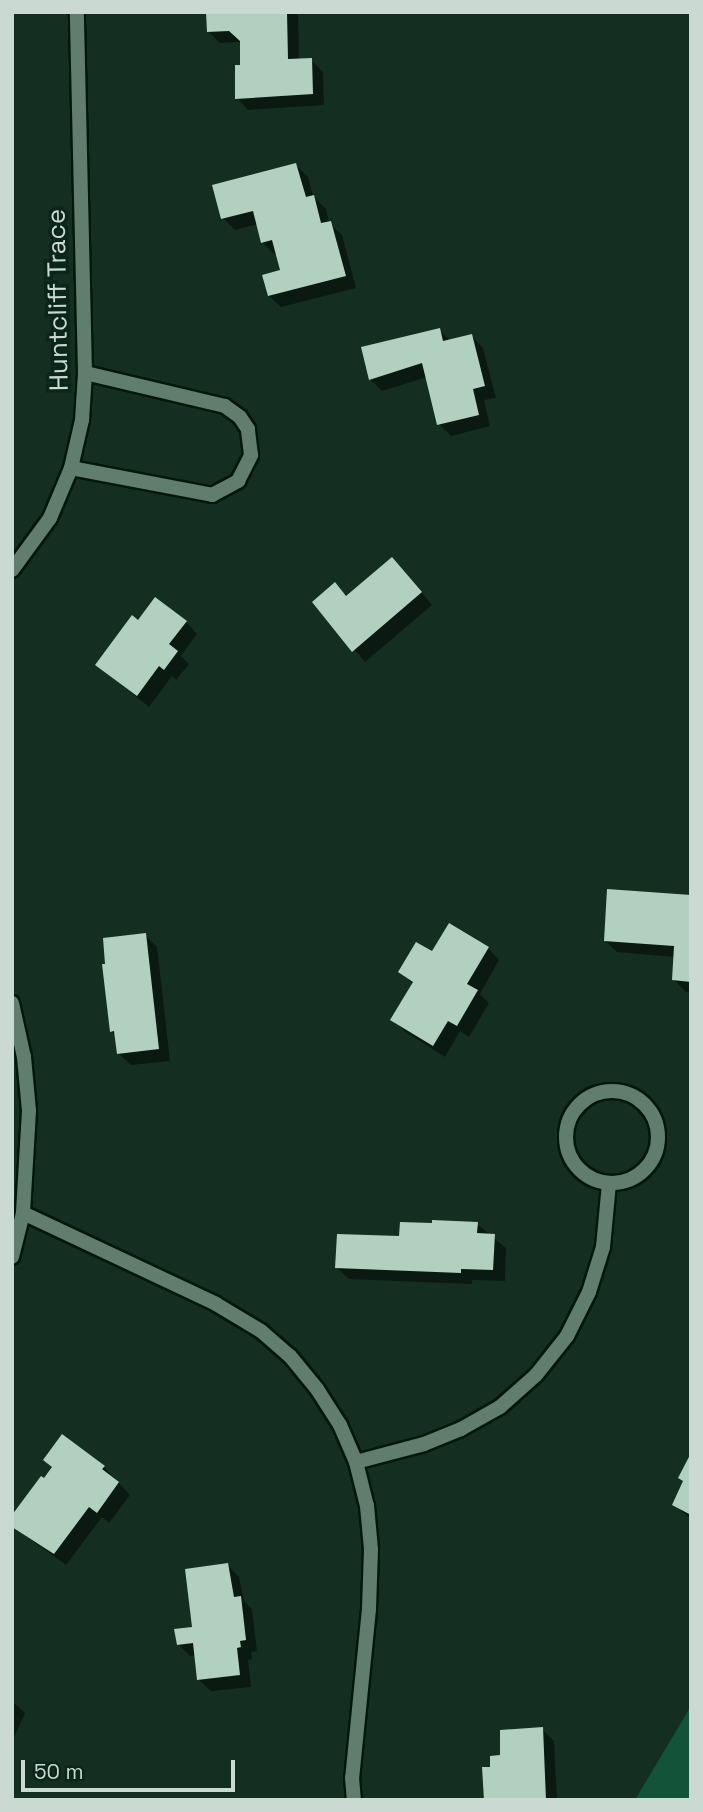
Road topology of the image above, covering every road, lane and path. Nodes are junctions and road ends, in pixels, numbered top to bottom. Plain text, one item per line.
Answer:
1 (77, 12) edge
2 (85, 373) junction
3 (71, 468) junction
4 (12, 570) edge
5 (12, 1003) edge
6 (609, 1183) junction
7 (23, 1213) junction
8 (12, 1257) edge
9 (356, 1462) junction
10 (354, 1800) edge

1 - 2 street, Huntcliff Trace
2 - 3 street, Huntcliff Trace
2 - 3 street
3 - 4 street, Huntcliff Trace
5 - 7 street
6 - 6 street
6 - 9 street
7 - 8 street
7 - 9 street
9 - 10 street

